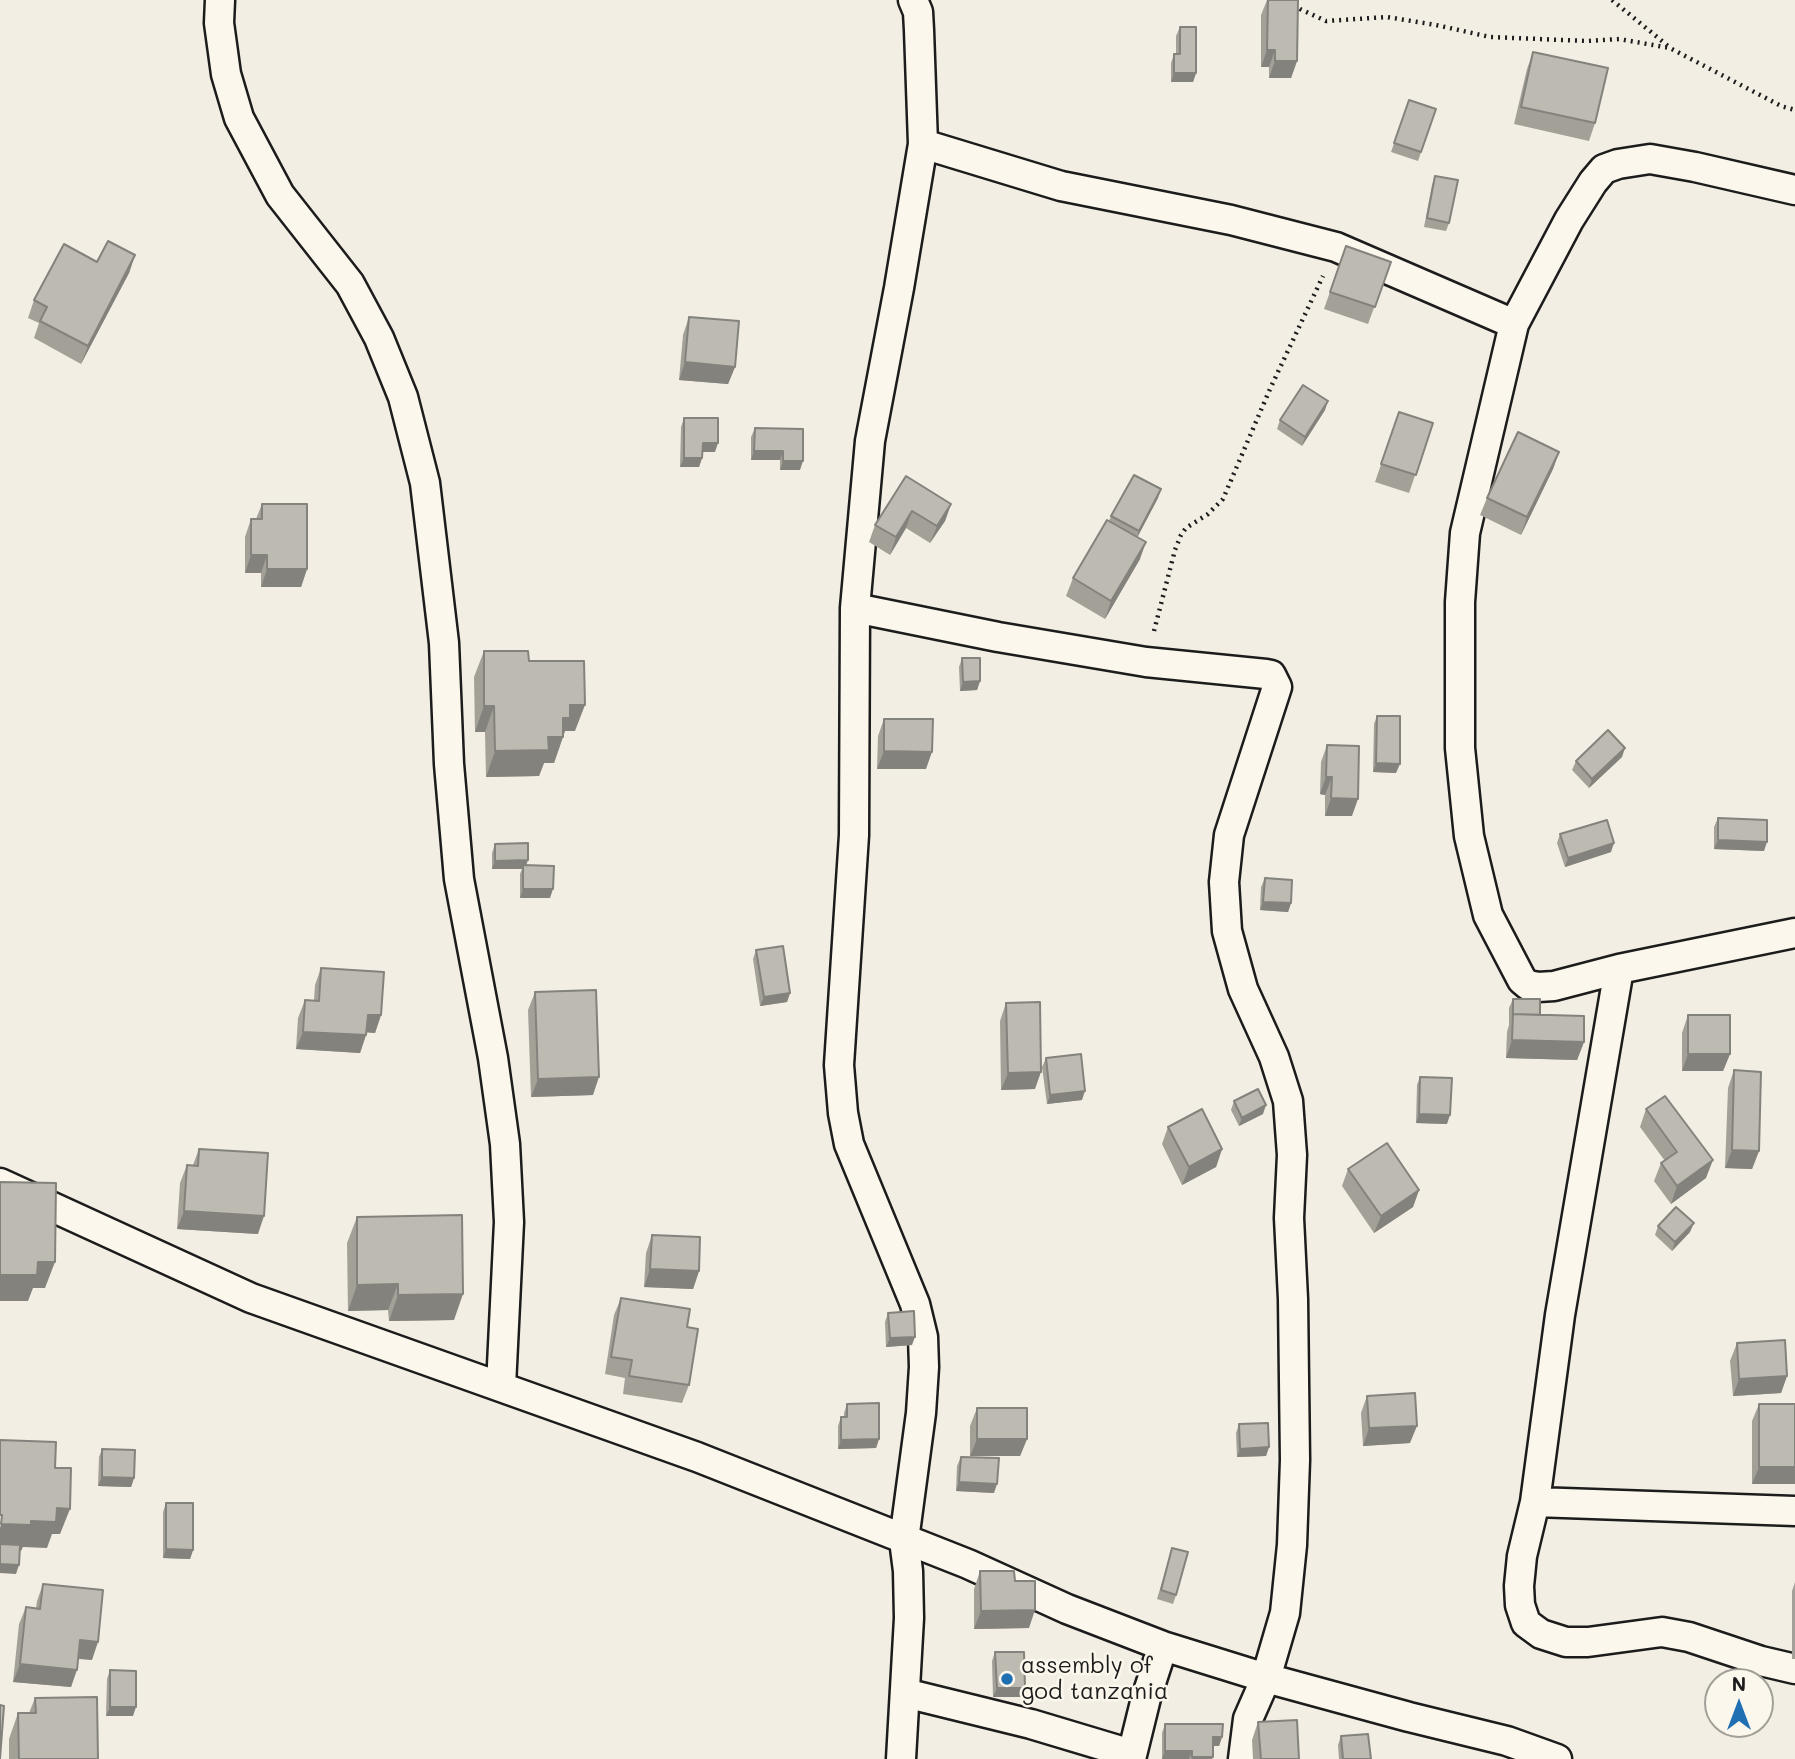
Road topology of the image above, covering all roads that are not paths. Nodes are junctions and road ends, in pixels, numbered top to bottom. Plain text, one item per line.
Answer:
1 (220, 0) edge
2 (912, 0) edge
3 (923, 144) junction
4 (1795, 190) edge
5 (1514, 324) junction
6 (855, 608) junction
7 (1795, 933) edge
8 (1619, 969) junction
9 (0, 1183) edge
10 (501, 1387) junction
11 (1535, 1502) junction
12 (1795, 1511) edge
13 (904, 1540) junction
14 (1163, 1646) junction
15 (1795, 1669) edge
16 (1266, 1678) junction
17 (905, 1693) junction
18 (1131, 1756) edge
19 (901, 1759) edge
20 (1243, 1759) edge
21 (1557, 1759) edge

1 - 10 street
2 - 3 street
3 - 5 street
3 - 6 street
4 - 5 street
5 - 8 street
6 - 13 street
6 - 16 street
7 - 8 street
8 - 11 street
9 - 10 street
10 - 13 street
11 - 12 street
11 - 15 street
13 - 14 street
13 - 17 street
14 - 16 street
14 - 18 street
16 - 20 street
16 - 21 street
17 - 18 street
17 - 19 street

